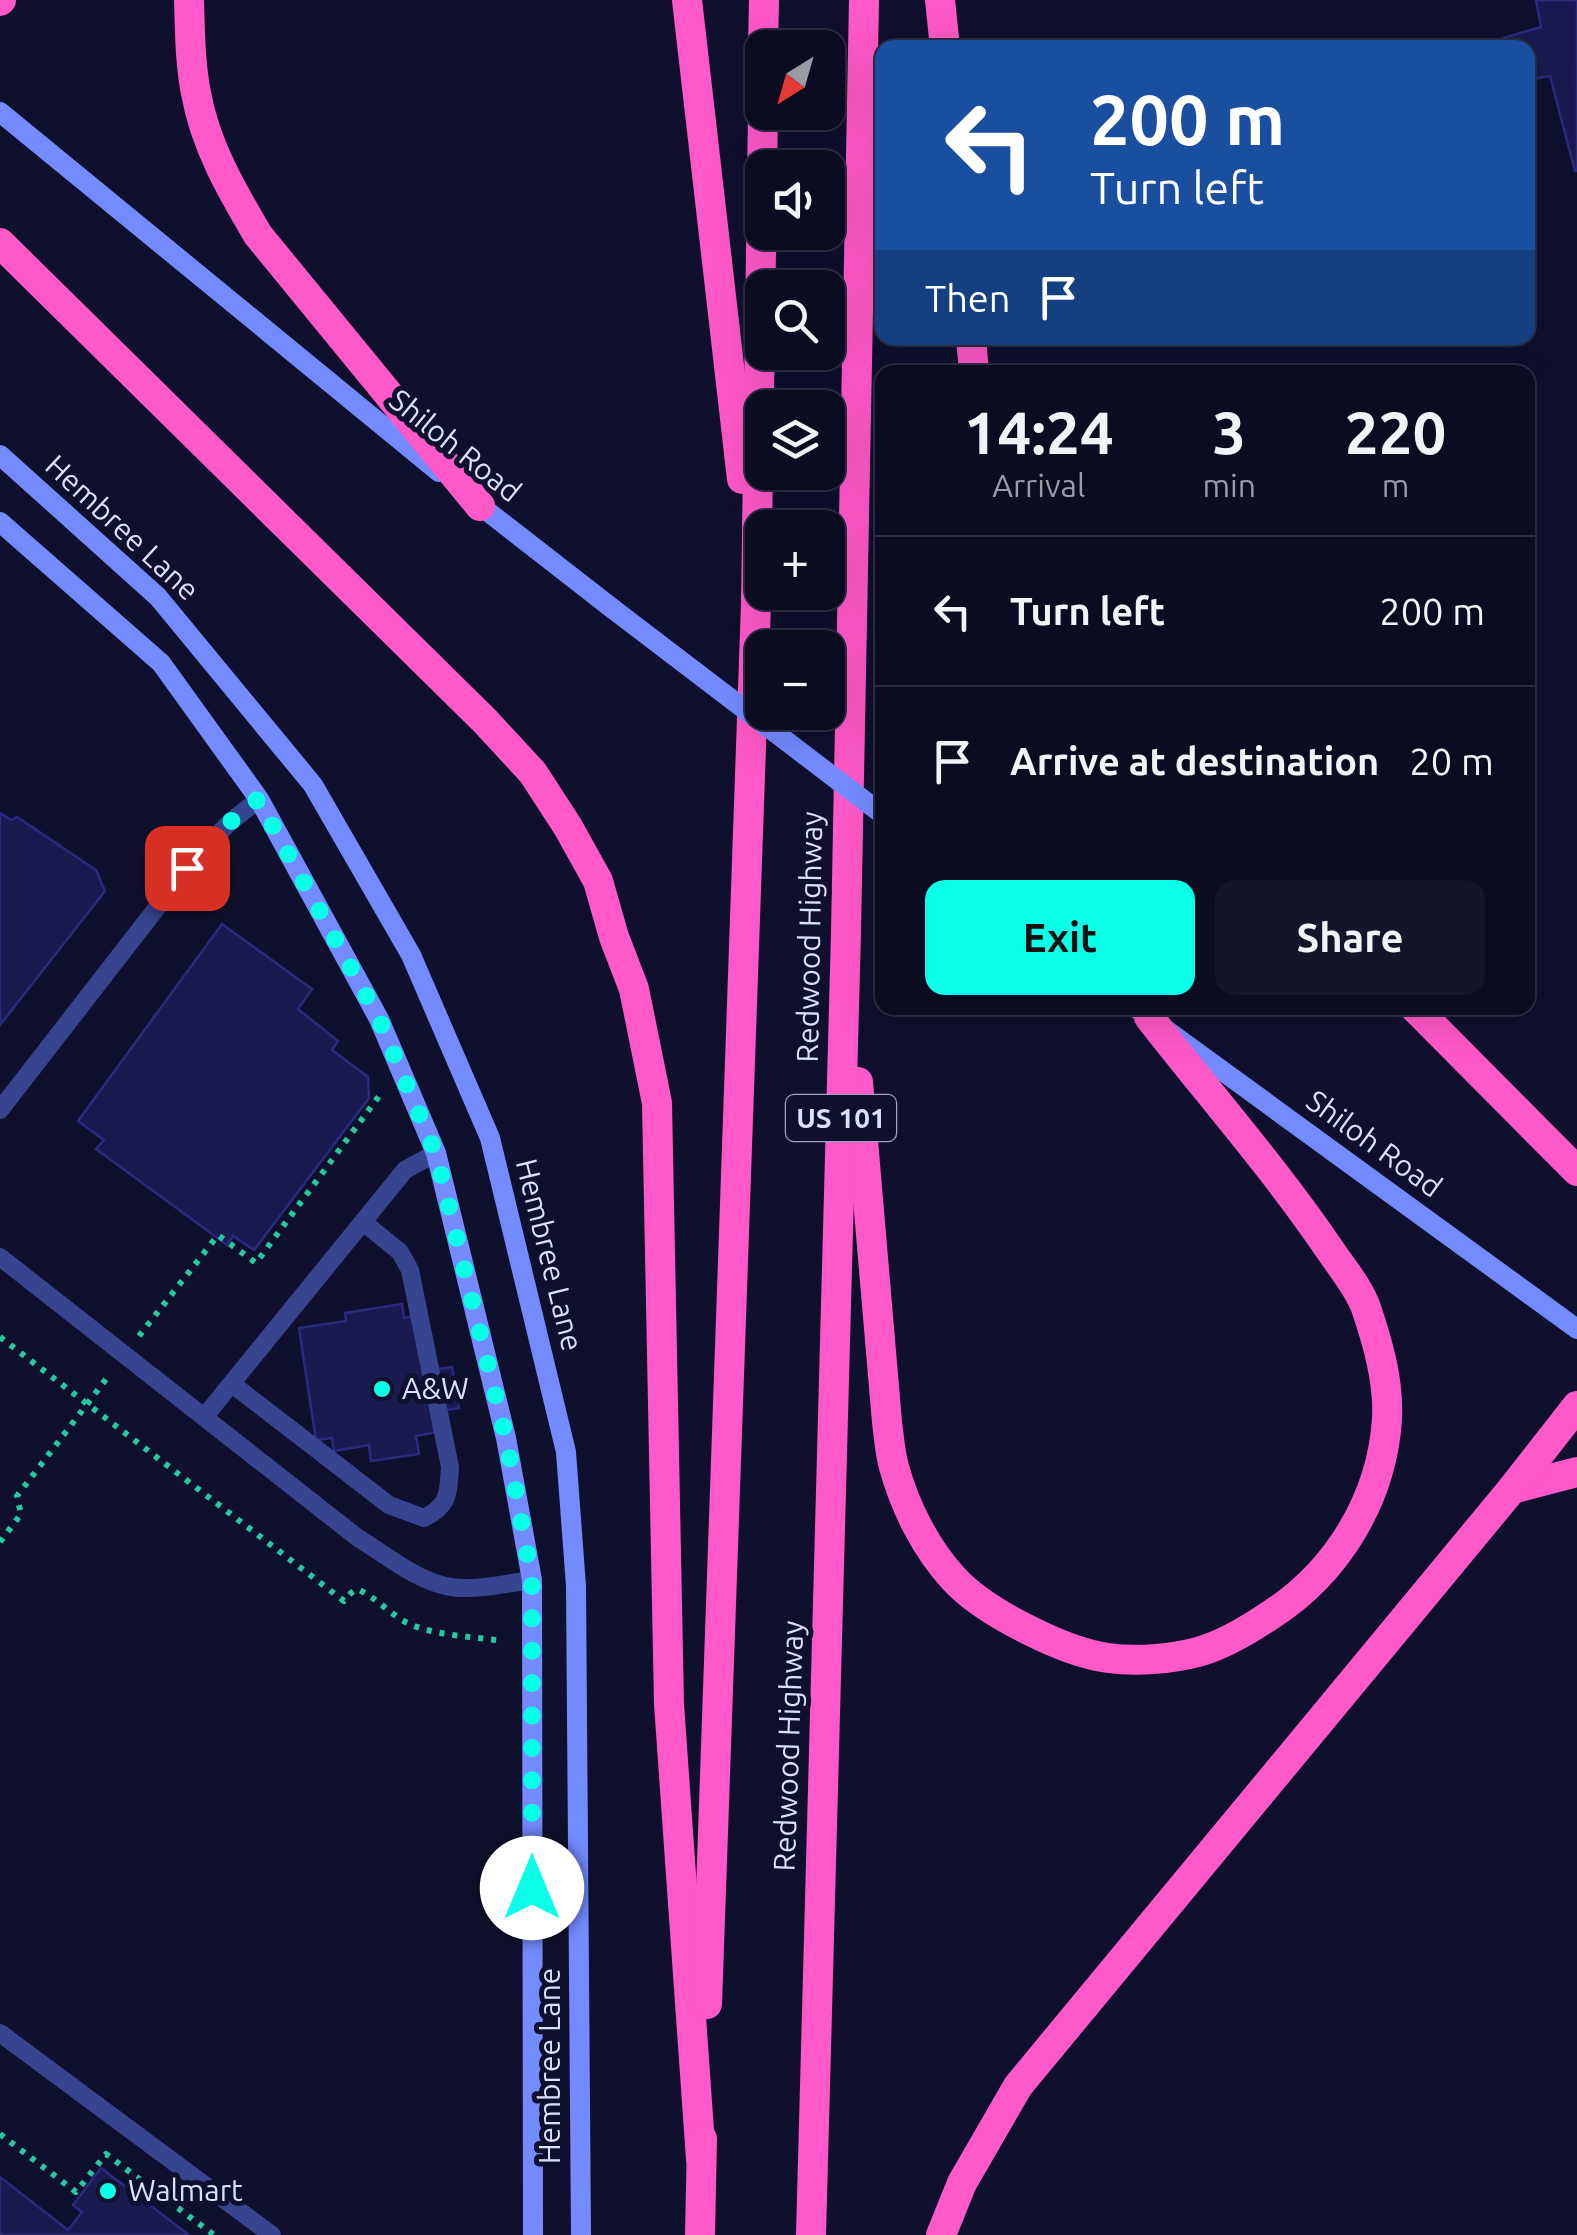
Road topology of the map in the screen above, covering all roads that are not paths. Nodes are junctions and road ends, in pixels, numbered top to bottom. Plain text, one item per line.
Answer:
1 (189, 0) edge
2 (687, 0) edge
3 (764, 0) edge
4 (864, 0) edge
5 (940, 0) edge
6 (763, 30) edge
7 (943, 40) edge
8 (0, 112) edge
9 (762, 130) edge
10 (0, 243) edge
11 (0, 454) edge
12 (480, 506) junction
13 (745, 510) edge
14 (757, 510) edge
15 (0, 522) edge
16 (756, 610) edge
17 (258, 799) junction
18 (875, 809) edge
19 (846, 933) junction
20 (1144, 1015) edge
21 (1146, 1015) edge
22 (1423, 1015) edge
23 (0, 1110) edge
24 (436, 1154) junction
25 (1577, 1171) edge
26 (363, 1222) junction
27 (0, 1257) edge
28 (1577, 1329) edge
29 (232, 1384) junction
30 (1577, 1406) edge
31 (206, 1416) junction
32 (1577, 1472) edge
33 (1512, 1489) junction
34 (532, 1580) junction
35 (0, 2033) edge
36 (701, 2159) junction
37 (272, 2235) edge
38 (533, 2235) edge
39 (582, 2235) edge
40 (700, 2235) edge
41 (810, 2235) edge
42 (941, 2235) edge

1 - 12 highway
2 - 13 highway
3 - 6 highway
4 - 19 highway, Redwood Highway / US 101
5 - 7 highway
8 - 12 street, Shiloh Road
9 - 14 highway
10 - 36 highway
11 - 39 street, Hembree Lane
12 - 18 street, Shiloh Road, bridge
15 - 17 street, Hembree Lane
16 - 36 highway
17 - 23 lane
17 - 24 street, Hembree Lane
19 - 20 highway
19 - 41 highway, Redwood Highway / US 101
21 - 28 street, Shiloh Road
22 - 25 highway
24 - 26 lane
24 - 34 street, Hembree Lane
26 - 29 lane
26 - 29 lane
27 - 31 lane
29 - 31 lane
30 - 33 highway
31 - 34 lane
32 - 33 highway
33 - 42 highway
34 - 38 street, Hembree Lane
35 - 37 lane
36 - 40 highway

